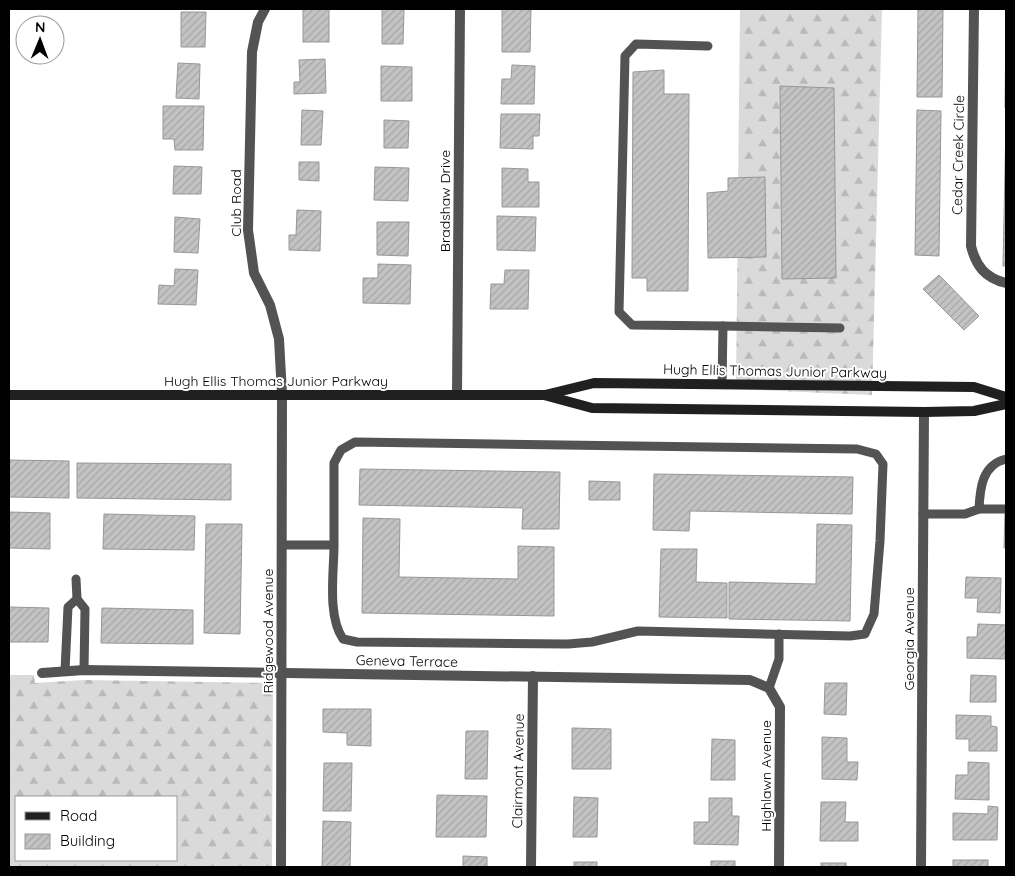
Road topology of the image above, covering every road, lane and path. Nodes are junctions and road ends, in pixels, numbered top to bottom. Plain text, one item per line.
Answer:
1 (265, 9) edge
2 (460, 9) edge
3 (974, 9) edge
4 (708, 46) dead end
5 (1006, 283) edge
6 (723, 326) junction
7 (840, 328) dead end
8 (722, 384) junction
9 (282, 394) junction
10 (457, 394) junction
11 (9, 395) edge
12 (544, 395) junction
13 (1006, 397) edge
14 (1006, 404) edge
15 (924, 412) junction
16 (1006, 459) edge
17 (979, 509) junction
18 (1006, 509) edge
19 (923, 514) junction
20 (282, 545) junction
21 (334, 545) junction
22 (76, 579) dead end
23 (76, 599) junction
24 (779, 634) junction
25 (84, 670) junction
26 (65, 671) junction
27 (42, 673) dead end
28 (281, 673) junction
29 (533, 676) junction
30 (769, 688) junction
31 (281, 867) edge
32 (531, 867) edge
33 (779, 867) edge
34 (920, 867) edge

1 - 9 street, Club Road
2 - 10 street, Bradshaw Drive
3 - 5 street, Cedar Creek Circle
4 - 6 lane
6 - 7 lane
6 - 8 lane
8 - 12 main road, Hugh Ellis Thomas Junior Parkway
8 - 13 main road, Hugh Ellis Thomas Junior Parkway
9 - 10 main road, Hugh Ellis Thomas Junior Parkway
9 - 11 main road, Hugh Ellis Thomas Junior Parkway
9 - 20 street, Ridgewood Avenue
10 - 12 main road, Hugh Ellis Thomas Junior Parkway
12 - 15 main road, Hugh Ellis Thomas Junior Parkway
14 - 15 main road, Hugh Ellis Thomas Junior Parkway
15 - 19 street, Georgia Avenue
16 - 17 lane
17 - 18 lane
17 - 19 lane
19 - 34 street, Georgia Avenue
20 - 21 lane
20 - 28 street, Ridgewood Avenue
21 - 24 lane
21 - 24 lane
22 - 23 lane
23 - 25 lane
23 - 26 lane
24 - 30 lane
25 - 26 street, Geneva Terrace
25 - 28 street, Geneva Terrace
26 - 27 street, Geneva Terrace
28 - 29 street, Geneva Terrace
28 - 31 street, Ridgewood Avenue
29 - 30 street, Geneva Terrace
29 - 32 street, Clairmont Avenue
30 - 33 street, Highlawn Avenue

